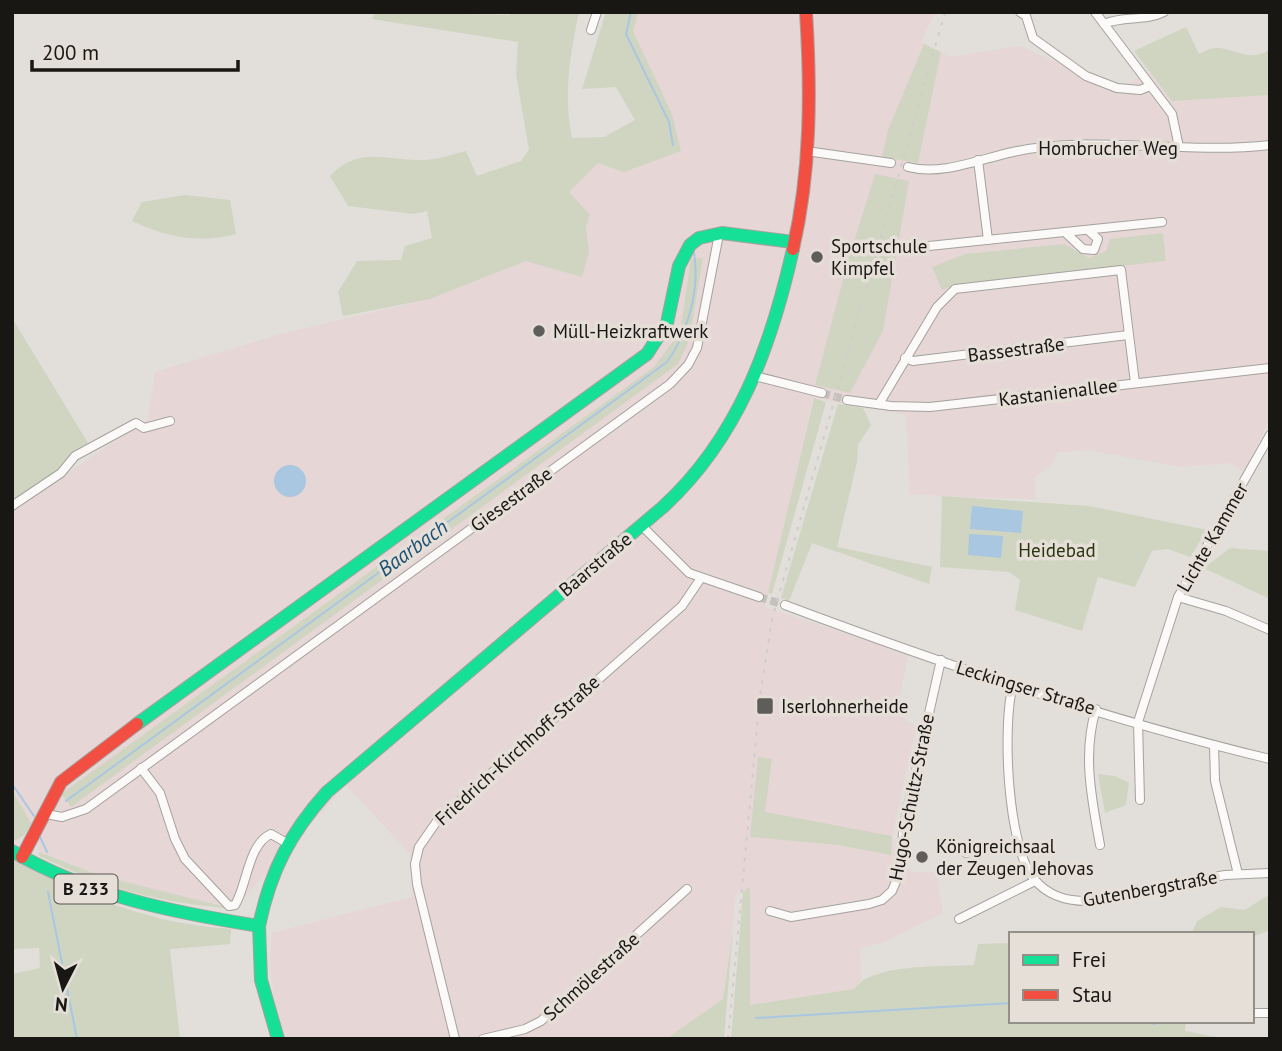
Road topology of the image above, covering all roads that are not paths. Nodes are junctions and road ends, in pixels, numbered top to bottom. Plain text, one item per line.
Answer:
1 (597, 12) edge
2 (806, 12) edge
3 (1020, 12) edge
4 (1095, 12) edge
5 (1164, 12) edge
6 (1104, 24) junction
7 (591, 30) dead end
8 (1150, 86) junction
9 (1270, 145) edge
10 (1179, 148) junction
11 (806, 151) junction
12 (978, 160) junction
13 (891, 163) dead end
14 (908, 167) dead end
15 (1162, 222) dead end
16 (1090, 232) junction
17 (719, 234) junction
18 (1067, 234) junction
19 (988, 240) junction
20 (793, 242) junction
21 (929, 246) dead end
22 (1128, 335) junction
23 (905, 358) junction
24 (1270, 368) edge
25 (755, 376) junction
26 (1135, 383) junction
27 (821, 393) tunnel mouth
28 (847, 400) tunnel mouth
29 (879, 404) junction
30 (170, 421) dead end
31 (1270, 435) edge
32 (12, 506) edge
33 (641, 525) junction
34 (701, 578) junction
35 (759, 597) tunnel mouth
36 (1178, 597) junction
37 (785, 605) tunnel mouth
38 (1270, 630) edge
39 (941, 660) junction
40 (1013, 684) junction
41 (1096, 709) junction
42 (1138, 722) junction
43 (1214, 745) junction
44 (1270, 759) edge
45 (141, 768) junction
46 (1140, 800) dead end
47 (47, 814) junction
48 (285, 842) junction
49 (948, 842) dead end
50 (1100, 845) dead end
51 (1018, 846) junction
52 (17, 854) edge
53 (1270, 873) edge
54 (1238, 874) junction
55 (1035, 881) junction
56 (687, 889) dead end
57 (770, 911) dead end
58 (958, 919) dead end
59 (259, 926) junction
60 (278, 1039) edge
61 (455, 1039) edge
62 (483, 1039) edge

1 - 7 street
2 - 11 main road, Baarstraße
3 - 8 street
4 - 6 street
5 - 6 street
6 - 8 street
8 - 10 street
9 - 10 street, Hombrucher Weg
10 - 12 street, Hombrucher Weg
11 - 13 street
11 - 20 main road, Baarstraße
12 - 14 street, Hombrucher Weg
12 - 19 street
15 - 16 street
16 - 18 street
16 - 18 street
17 - 20 main road, Giesestraße
17 - 45 street, Giesestraße
17 - 47 main road, Giesestraße
18 - 19 street
19 - 21 street
20 - 25 main road, Baarstraße
22 - 23 street, Bassestraße
22 - 23 street
22 - 26 street
23 - 29 street
24 - 26 street, Kastanienallee
25 - 27 street
25 - 33 main road, Baarstraße
26 - 29 street, Kastanienallee
28 - 29 street, Kastanienallee
30 - 32 street
31 - 36 street, Lichte Kammer
33 - 34 street
33 - 48 main road, Baarstraße
34 - 35 street
34 - 61 street, Friedrich-Kirchhoff-Straße
36 - 38 street
36 - 42 street, Lichte Kammer
37 - 39 street, Leckingser Straße
39 - 40 street, Leckingser Straße
39 - 57 street, Hugo-Schultz-Straße
40 - 41 street, Leckingser Straße
40 - 51 street
41 - 42 street, Leckingser Straße
41 - 50 street
42 - 43 street, Leckingser Straße
42 - 46 street, Lichte Kammer
43 - 44 street, Leckingser Straße
43 - 54 street
45 - 47 street, Giesestraße
45 - 48 street
47 - 52 main road, Giesestraße
48 - 59 main road, Baarstraße
49 - 51 street
51 - 55 street
52 - 59 main road, B 233
53 - 54 street, Gutenbergstraße
54 - 55 street, Gutenbergstraße
55 - 58 street
56 - 62 street, Schmölestraße
59 - 60 main road, Baarstraße

